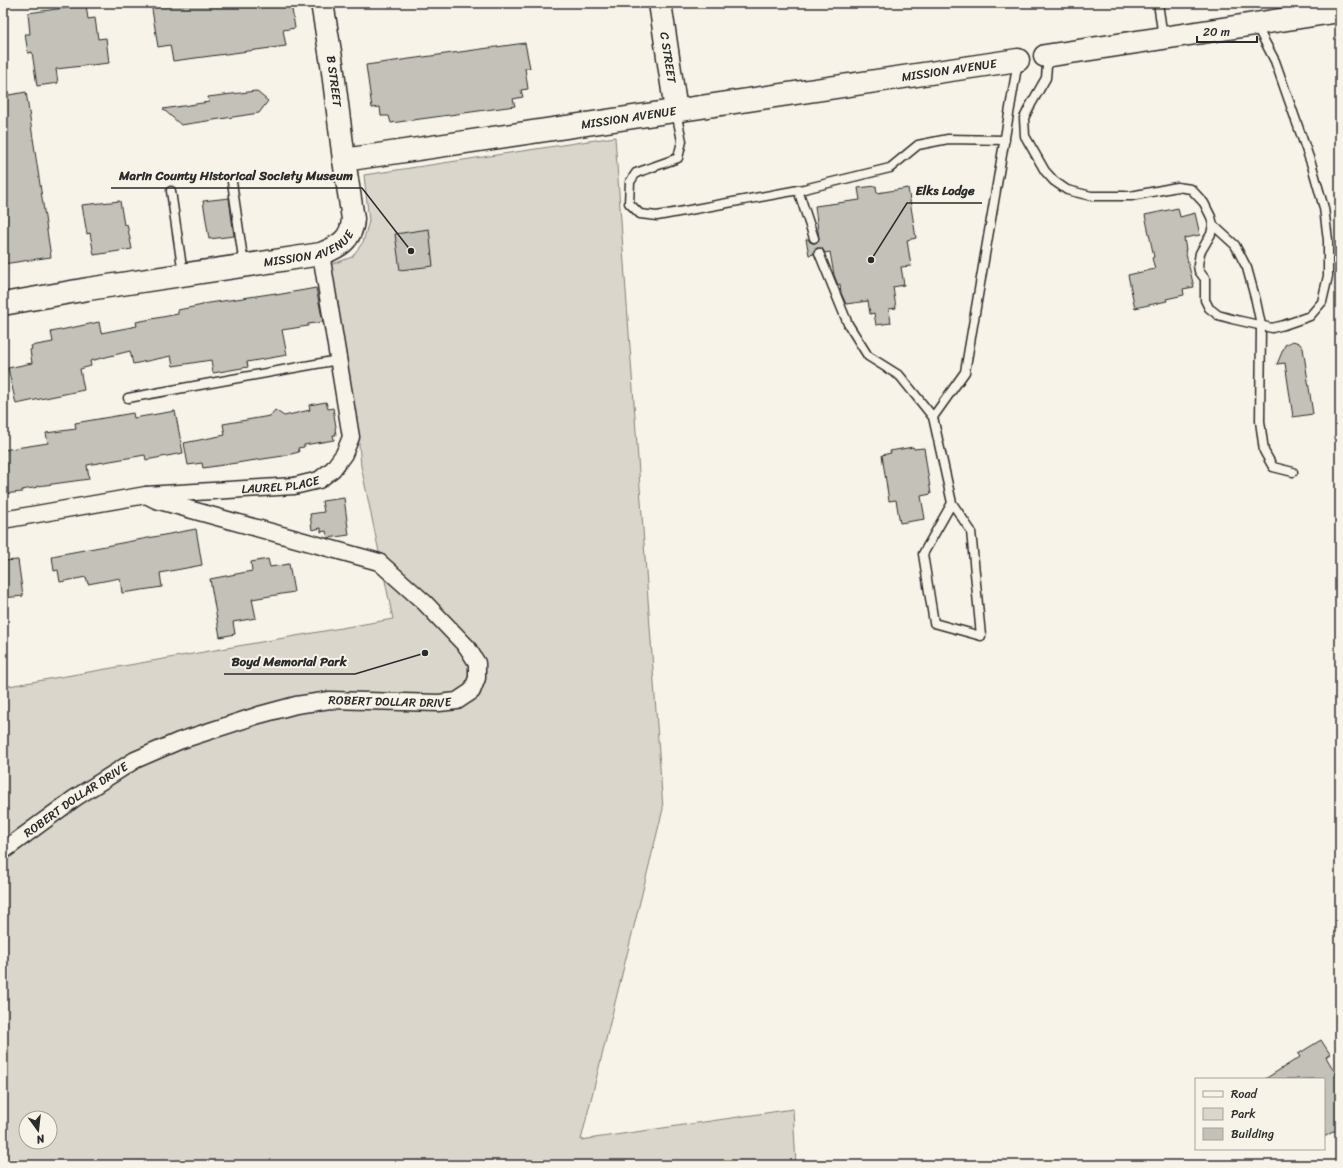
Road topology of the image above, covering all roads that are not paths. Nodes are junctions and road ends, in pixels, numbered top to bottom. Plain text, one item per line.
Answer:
1 (322, 3) edge
2 (660, 3) edge
3 (1158, 3) edge
4 (1338, 8) edge
5 (1256, 24) junction
6 (1163, 38) junction
7 (1045, 56) junction
8 (1018, 60) junction
9 (676, 111) junction
10 (1005, 140) junction
11 (344, 160) junction
12 (232, 182) dead end
13 (798, 190) junction
14 (171, 191) dead end
15 (1213, 225) junction
16 (814, 238) dead end
17 (819, 253) dead end
18 (321, 254) junction
19 (244, 266) junction
20 (184, 275) junction
21 (3, 304) edge
22 (1261, 325) junction
23 (338, 360) junction
24 (128, 398) dead end
25 (933, 417) junction
26 (1293, 472) dead end
27 (146, 495) junction
28 (952, 503) junction
29 (3, 520) edge
30 (3, 851) edge

1 - 11 street, B STREET
2 - 9 street, C STREET
3 - 6 lane
4 - 5 street, MISSION AVENUE
5 - 6 street, MISSION AVENUE
5 - 22 lane
6 - 7 street, MISSION AVENUE
7 - 8 street, MISSION AVENUE
7 - 15 lane
8 - 9 street, MISSION AVENUE
8 - 10 lane
9 - 11 street, MISSION AVENUE
9 - 13 lane
10 - 13 lane
10 - 25 lane
11 - 18 street, MISSION AVENUE
12 - 19 lane
13 - 16 lane
14 - 20 lane
15 - 22 lane
15 - 22 lane
17 - 25 lane
18 - 19 street, MISSION AVENUE
18 - 23 street, LAUREL PLACE
19 - 20 street, MISSION AVENUE
20 - 21 street, MISSION AVENUE
22 - 26 lane
23 - 24 lane
23 - 27 street, LAUREL PLACE
25 - 28 lane
27 - 29 street, LAUREL PLACE
27 - 30 street, ROBERT DOLLAR DRIVE
28 - 28 lane

